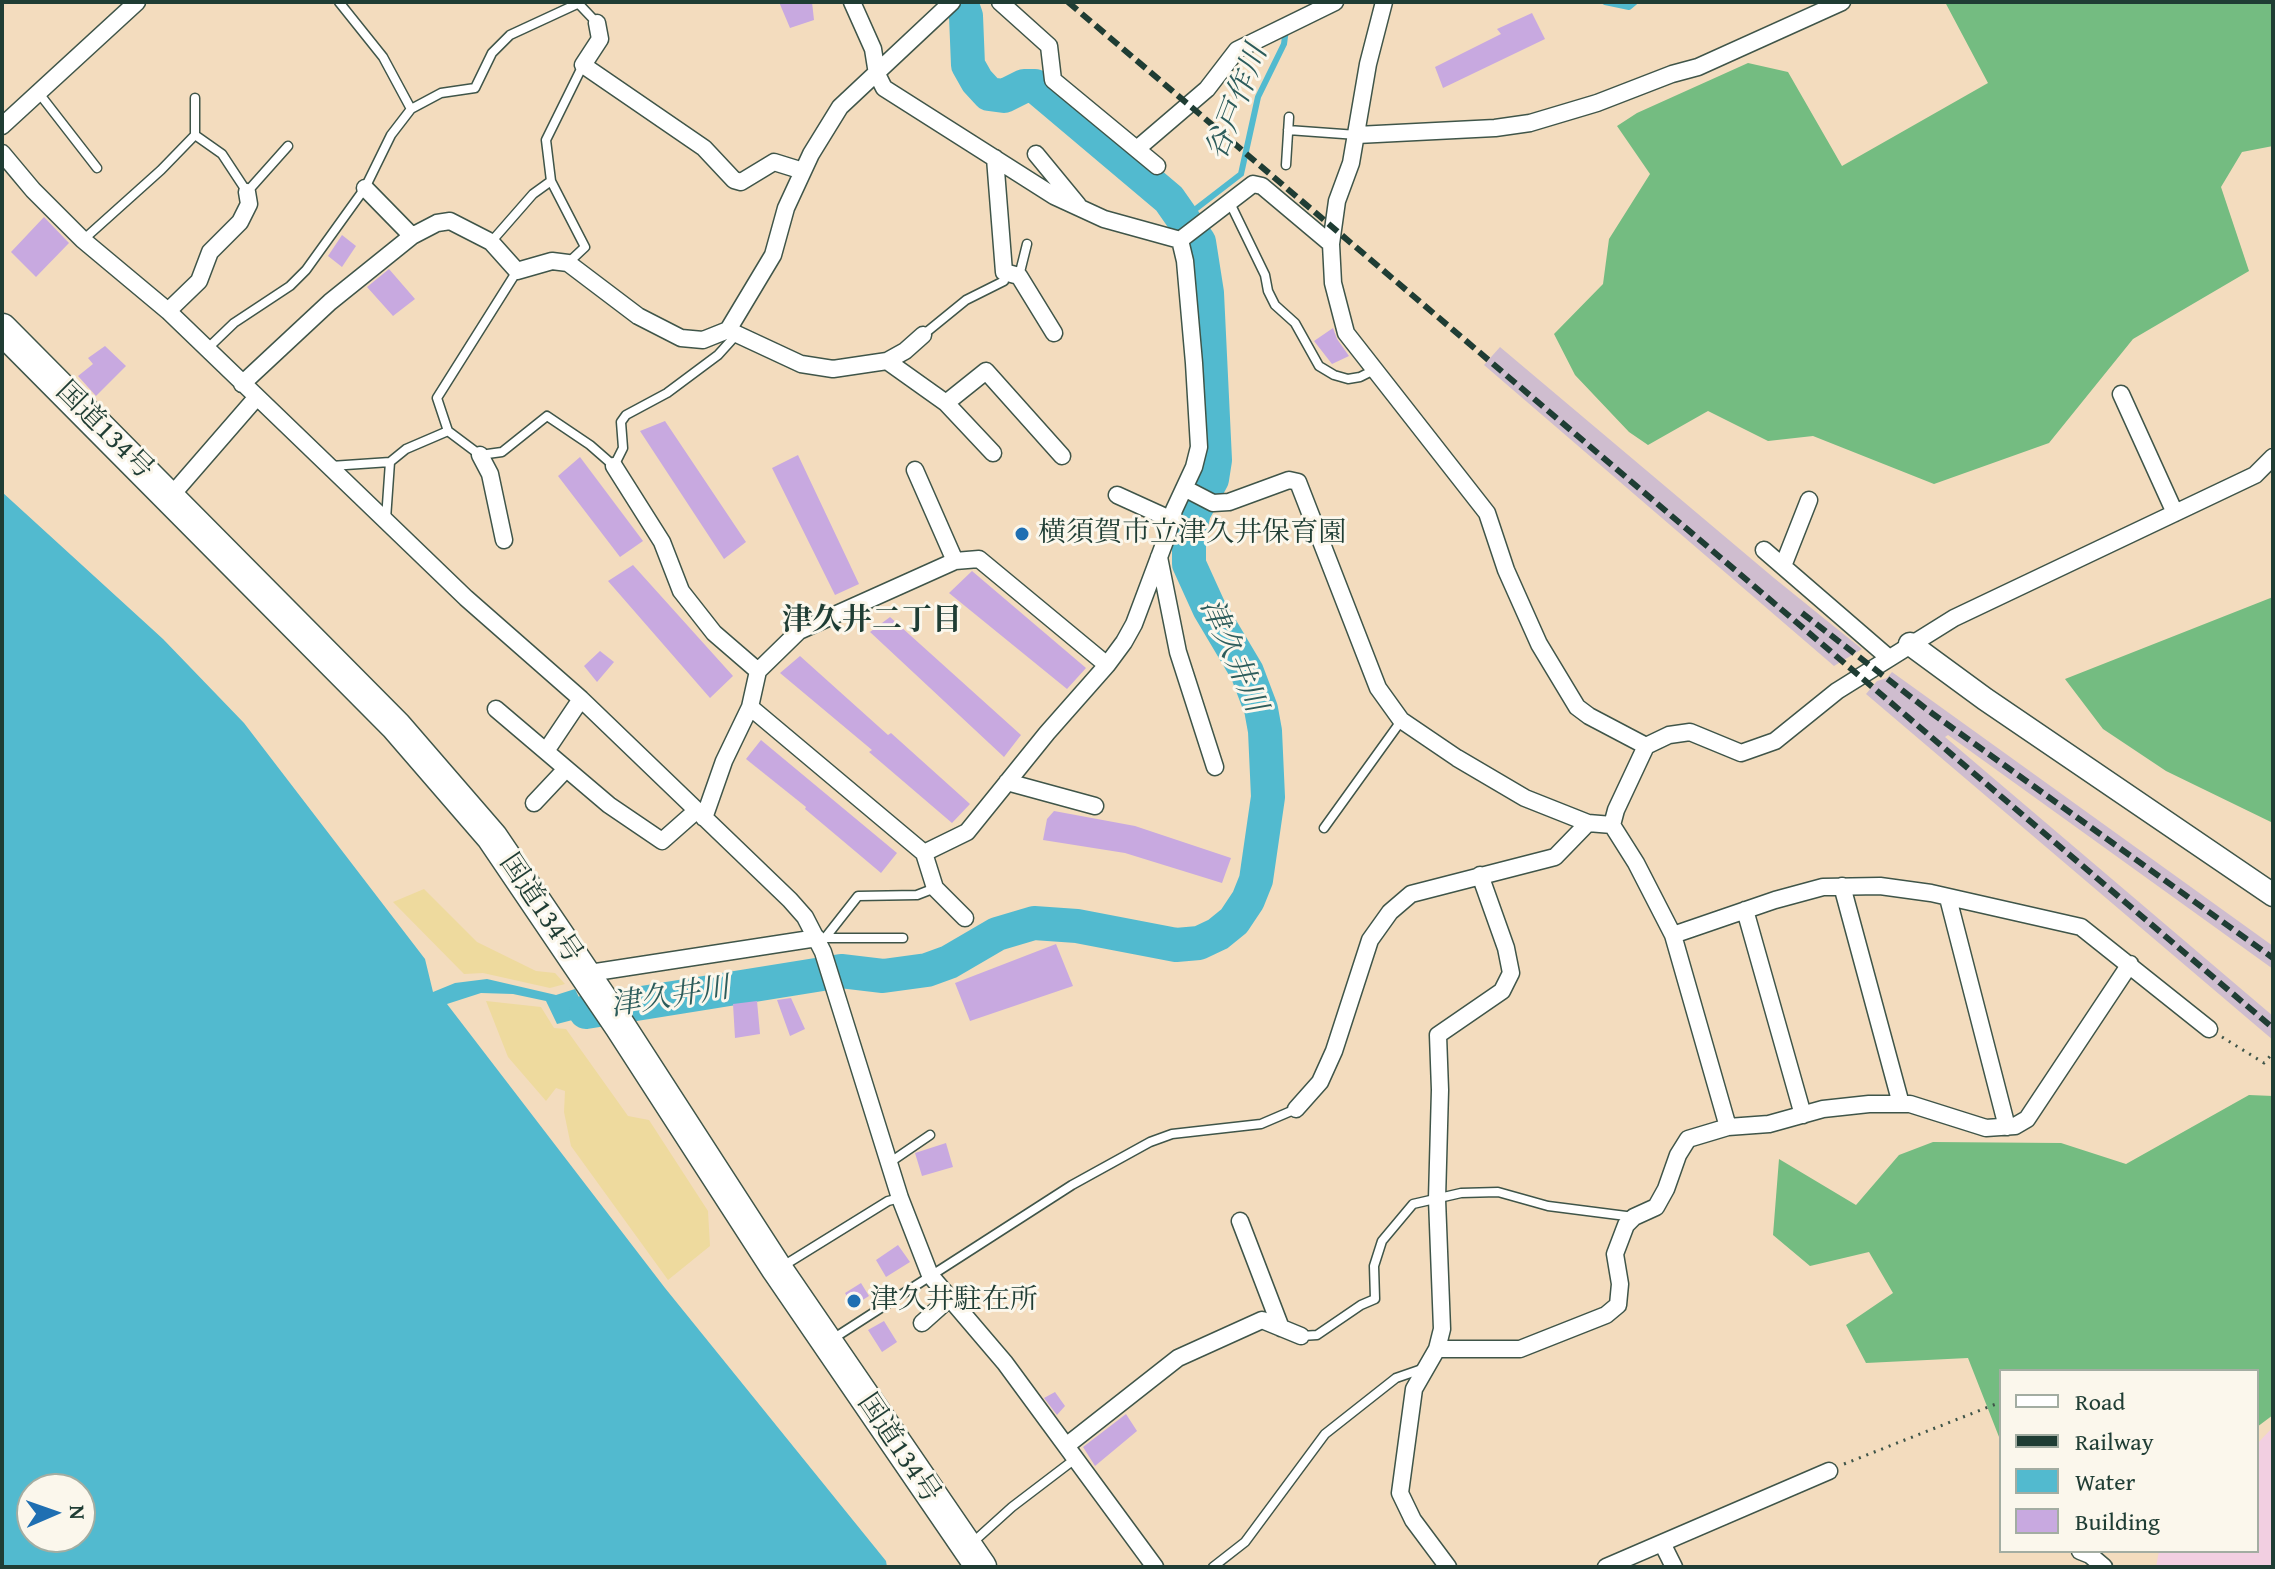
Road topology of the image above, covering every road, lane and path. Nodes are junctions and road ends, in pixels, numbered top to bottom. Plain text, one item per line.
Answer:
1 (137, 2) edge
2 (339, 2) edge
3 (852, 2) edge
4 (1000, 2) edge
5 (1335, 2) edge
6 (1384, 2) edge
7 (1795, 2) edge
8 (1842, 2) edge
9 (577, 3) edge
10 (950, 3) edge
11 (1795, 22) junction
12 (597, 23) joint
13 (583, 65) junction
14 (877, 74) junction
15 (38, 92) junction
16 (195, 98) dead end
17 (411, 109) junction
18 (1289, 117) dead end
19 (2, 126) edge
20 (1288, 130) junction
21 (195, 135) junction
22 (1357, 135) junction
23 (288, 146) dead end
24 (1138, 148) junction
25 (2, 153) edge
26 (1036, 154) dead end
27 (995, 158) junction
28 (1286, 165) dead end
29 (1157, 166) dead end
30 (97, 168) dead end
31 (803, 171) junction
32 (551, 181) junction
33 (365, 188) junction
34 (247, 192) junction
35 (1229, 201) junction
36 (1082, 210) junction
37 (1187, 234) junction
38 (412, 236) junction
39 (83, 240) junction
40 (491, 242) junction
41 (1027, 244) dead end
42 (1331, 244) junction
43 (568, 263) junction
44 (517, 271) junction
45 (1011, 274) junction
46 (168, 311) junction
47 (2, 329) edge
48 (733, 332) junction
49 (1054, 333) dead end
50 (923, 335) joint
51 (207, 349) junction
52 (887, 361) junction
53 (1375, 369) junction
54 (242, 384) junction
55 (2121, 394) dead end
56 (256, 398) junction
57 (946, 403) junction
58 (448, 431) junction
59 (993, 453) dead end
60 (480, 455) junction
61 (1062, 456) dead end
62 (2273, 457) edge
63 (390, 462) junction
64 (329, 466) junction
65 (614, 466) junction
66 (915, 470) dead end
67 (1189, 491) junction
68 (1117, 495) dead end
69 (170, 497) junction
70 (1809, 500) dead end
71 (2175, 513) junction
72 (385, 520) junction
73 (1172, 520) junction
74 (504, 540) dead end
75 (1764, 550) dead end
76 (1159, 557) junction
77 (955, 561) junction
78 (1783, 566) junction
79 (1910, 644) junction
80 (1889, 658) junction
81 (1107, 665) junction
82 (758, 671) junction
83 (581, 699) junction
84 (750, 707) junction
85 (496, 709) dead end
86 (1401, 720) junction
87 (1646, 746) junction
88 (546, 751) junction
89 (1215, 767) dead end
90 (566, 769) junction
91 (1007, 782) junction
92 (534, 803) dead end
93 (1095, 806) dead end
94 (700, 814) junction
95 (1588, 823) junction
96 (1612, 825) junction
97 (1324, 828) dead end
98 (924, 853) junction
99 (1480, 875) junction
100 (1842, 886) junction
101 (935, 888) junction
102 (2273, 895) edge
103 (1948, 898) junction
104 (1745, 910) junction
105 (965, 918) dead end
106 (1673, 935) junction
107 (903, 938) dead end
108 (822, 943) junction
109 (2130, 964) junction
110 (583, 974) junction
111 (2209, 1029) joint
112 (2273, 1053) edge
113 (1901, 1104) junction
114 (1296, 1109) joint
115 (1803, 1115) junction
116 (1728, 1127) junction
117 (2007, 1127) junction
118 (930, 1135) dead end
119 (889, 1164) junction
120 (900, 1198) junction
121 (1437, 1199) junction
122 (1634, 1217) junction
123 (1240, 1221) dead end
124 (777, 1269) junction
125 (930, 1275) junction
126 (950, 1298) junction
127 (922, 1323) dead end
128 (1281, 1328) junction
129 (1301, 1336) joint
130 (827, 1343) junction
131 (1437, 1349) junction
132 (1423, 1369) junction
133 (1999, 1403) edge
134 (1071, 1452) junction
135 (1828, 1471) joint
136 (1662, 1543) junction
137 (2085, 1553) edge
138 (974, 1557) edge
139 (1155, 1567) edge
140 (1213, 1567) edge
141 (1448, 1567) edge
142 (1606, 1567) edge
143 (1674, 1567) edge
144 (2104, 1567) edge

1 - 15 street
2 - 17 lane
3 - 14 street
4 - 24 street
5 - 24 street
6 - 22 street
7 - 11 street
8 - 11 street
9 - 12 lane
9 - 17 lane
10 - 14 street
11 - 22 street
12 - 13 street
13 - 31 street
13 - 32 lane
14 - 27 street
14 - 31 street
15 - 19 street
15 - 30 lane
16 - 21 lane
17 - 33 lane
18 - 20 lane
20 - 22 lane
20 - 28 lane
21 - 34 lane
21 - 39 lane
22 - 42 street
23 - 34 lane
24 - 29 street
25 - 39 street
26 - 36 street
27 - 36 street
27 - 45 street
31 - 48 street
32 - 40 lane
32 - 43 lane
33 - 38 street
33 - 51 lane
34 - 46 street
35 - 37 street
35 - 42 street
35 - 53 lane
36 - 37 street
37 - 67 street
38 - 40 street
38 - 54 street
39 - 46 street
40 - 44 street
41 - 45 lane
42 - 53 street
43 - 44 street
43 - 48 street
44 - 58 lane
45 - 49 street
45 - 50 lane
46 - 51 street
47 - 69 highway, 国道134号
48 - 52 street
48 - 65 lane
50 - 52 street
51 - 54 street
52 - 57 street
53 - 87 street
54 - 56 street
55 - 71 street
56 - 64 street
56 - 69 street
57 - 59 street
57 - 61 street
58 - 60 lane
58 - 63 lane
60 - 65 lane
60 - 74 street
62 - 71 street
63 - 64 lane
63 - 72 lane
64 - 72 street
65 - 82 street
66 - 77 street
67 - 73 street
67 - 86 street
68 - 73 street
69 - 110 highway, 国道134号
70 - 78 street
71 - 79 street
72 - 83 street
73 - 76 street
75 - 78 street
76 - 81 street
76 - 89 street
77 - 81 street
77 - 82 street
78 - 80 street
79 - 80 street
79 - 102 street
80 - 87 street
81 - 91 street
82 - 84 street
83 - 88 street
83 - 94 street
84 - 94 street
84 - 98 street
85 - 88 street
86 - 95 street
86 - 97 lane
87 - 96 street
88 - 90 street
90 - 92 street
90 - 94 street
91 - 93 street
91 - 98 street
94 - 108 street
95 - 96 street
95 - 99 street
96 - 106 street
98 - 101 street
99 - 114 street
99 - 121 street
100 - 103 street
100 - 104 street
100 - 113 street
101 - 105 street
101 - 108 lane
103 - 109 street
103 - 117 street
104 - 106 street
104 - 115 street
106 - 116 street
107 - 108 lane
108 - 110 street
108 - 119 street
109 - 111 street
109 - 117 street
110 - 124 highway, 国道134号
111 - 112 path
113 - 115 street
113 - 117 street
114 - 125 lane
115 - 116 street
116 - 122 street
118 - 119 lane
119 - 120 street
120 - 124 lane
120 - 125 street
121 - 122 lane
121 - 129 lane
121 - 131 street
122 - 131 street
123 - 128 street
124 - 130 highway, 国道134号
125 - 126 street
125 - 130 lane
126 - 127 street
126 - 134 street
128 - 129 street
128 - 134 street
130 - 138 highway, 国道134号
131 - 132 street
132 - 140 lane
132 - 141 street
133 - 135 path
134 - 138 lane
134 - 139 street
135 - 136 street
136 - 142 street
136 - 143 street
137 - 144 street

